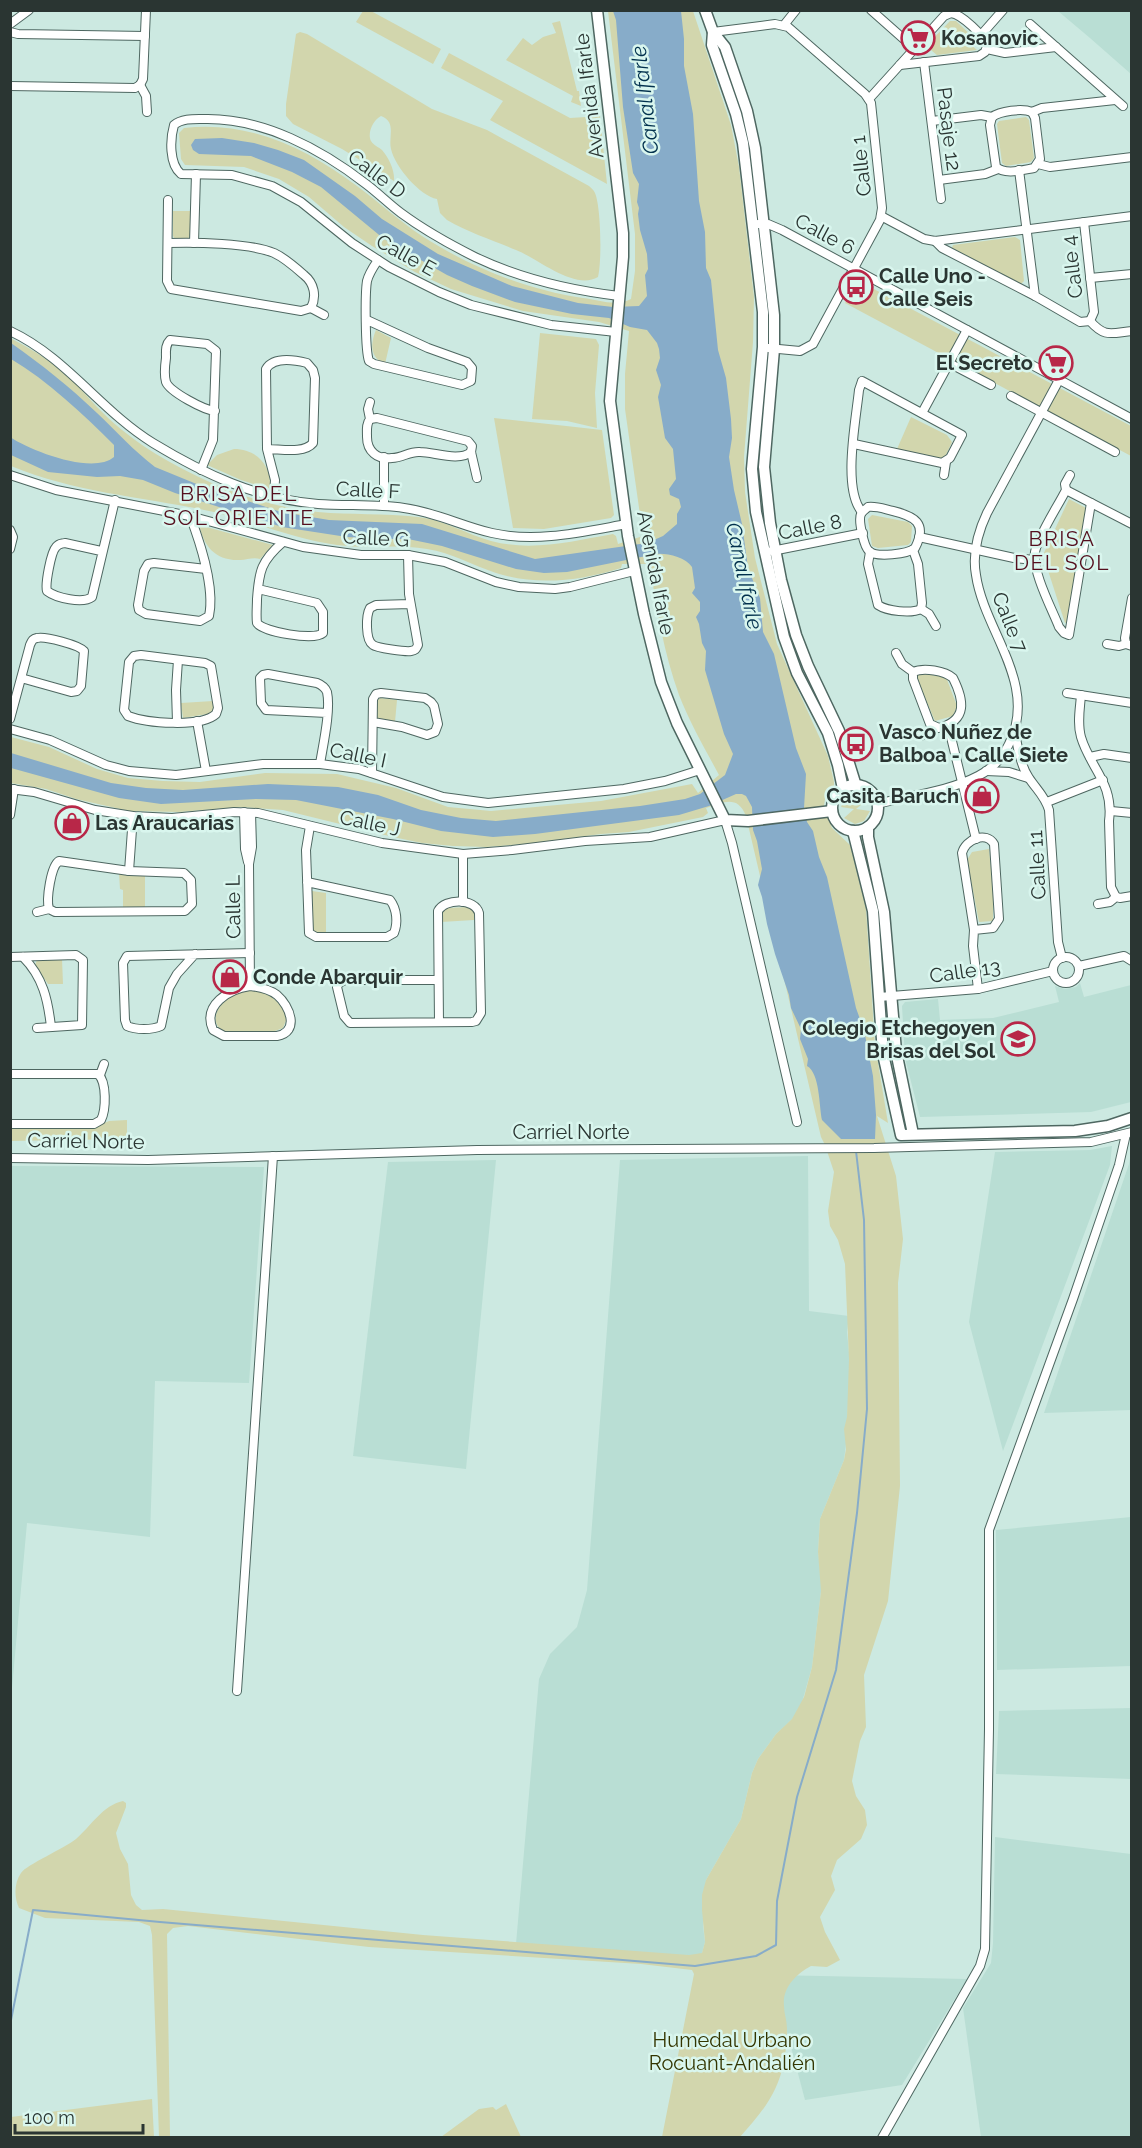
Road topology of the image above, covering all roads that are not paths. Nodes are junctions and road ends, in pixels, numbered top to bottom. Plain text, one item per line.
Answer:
1 (29, 10) edge
2 (146, 10) edge
3 (597, 10) edge
4 (705, 10) edge
5 (796, 10) edge
6 (1003, 10) edge
7 (872, 11) edge
8 (950, 12) edge
9 (10, 24) edge
10 (1030, 24) dead end
11 (783, 25) junction
12 (10, 32) edge
13 (713, 32) junction
14 (981, 35) junction
15 (145, 36) junction
16 (1054, 47) junction
17 (915, 49) junction
18 (987, 49) junction
19 (924, 62) junction
20 (900, 65) junction
21 (140, 85) junction
22 (10, 86) edge
23 (869, 99) junction
24 (1113, 100) junction
25 (1123, 106) dead end
26 (147, 112) dead end
27 (1032, 112) junction
28 (992, 117) junction
29 (932, 121) junction
30 (1131, 157) edge
31 (1038, 164) junction
32 (998, 169) junction
33 (1019, 170) junction
34 (196, 174) junction
35 (939, 180) junction
36 (941, 199) dead end
37 (168, 200) dead end
38 (881, 216) junction
39 (1131, 216) edge
40 (1084, 222) junction
41 (758, 224) junction
42 (1026, 230) junction
43 (935, 241) junction
44 (168, 243) junction
45 (194, 243) junction
46 (378, 260) junction
47 (854, 269) junction
48 (1131, 274) edge
49 (1090, 278) junction
50 (1035, 296) junction
51 (619, 298) junction
52 (311, 308) junction
53 (324, 315) dead end
54 (367, 320) junction
55 (1090, 321) junction
56 (616, 330) junction
57 (967, 330) junction
58 (10, 331) edge
59 (1131, 331) edge
60 (769, 348) junction
61 (949, 363) junction
62 (1059, 380) junction
63 (991, 385) dead end
64 (1011, 396) dead end
65 (369, 402) dead end
66 (215, 411) junction
67 (1041, 412) junction
68 (922, 413) junction
69 (370, 419) junction
70 (1131, 419) edge
71 (854, 444) junction
72 (267, 449) junction
73 (471, 452) junction
74 (1115, 452) dead end
75 (384, 457) junction
76 (946, 462) junction
77 (201, 470) junction
78 (10, 475) edge
79 (944, 475) dead end
80 (1070, 475) dead end
81 (477, 478) dead end
82 (1066, 490) junction
83 (274, 497) junction
84 (115, 500) junction
85 (1090, 503) junction
86 (384, 506) junction
87 (862, 512) junction
88 (190, 516) junction
89 (1131, 524) edge
90 (10, 530) edge
91 (628, 530) junction
92 (863, 533) junction
93 (919, 537) junction
94 (283, 542) junction
95 (10, 549) edge
96 (975, 549) junction
97 (913, 550) junction
98 (102, 551) junction
99 (769, 552) junction
100 (870, 552) junction
101 (408, 555) junction
102 (1035, 560) junction
103 (634, 568) junction
104 (206, 569) junction
105 (258, 589) junction
106 (1131, 598) edge
107 (410, 604) junction
108 (921, 609) junction
109 (936, 626) dead end
110 (1107, 644) dead end
111 (1129, 645) edge
112 (896, 653) dead end
113 (178, 660) junction
114 (914, 672) junction
115 (21, 678) junction
116 (1067, 693) dead end
117 (1081, 695) junction
118 (1131, 703) edge
119 (327, 713) junction
120 (10, 718) edge
121 (197, 721) junction
122 (177, 722) junction
123 (373, 722) junction
124 (948, 725) junction
125 (933, 727) junction
126 (10, 729) edge
127 (1015, 731) junction
128 (920, 736) dead end
129 (1090, 757) junction
130 (1131, 758) edge
131 (320, 764) junction
132 (700, 770) junction
133 (206, 771) junction
134 (986, 771) junction
135 (372, 773) junction
136 (1028, 778) junction
137 (1103, 780) junction
138 (962, 783) junction
139 (856, 786) junction
140 (12, 789) edge
141 (843, 789) junction
142 (1047, 802) junction
143 (877, 804) junction
144 (832, 811) junction
145 (1111, 811) junction
146 (248, 812) junction
147 (1131, 813) edge
148 (10, 815) edge
149 (133, 816) junction
150 (725, 820) junction
151 (310, 826) junction
152 (868, 827) junction
153 (853, 831) junction
154 (976, 838) junction
155 (463, 854) junction
156 (129, 871) junction
157 (308, 882) junction
158 (1131, 896) edge
159 (1116, 897) junction
160 (463, 902) junction
161 (1098, 904) dead end
162 (49, 909) junction
163 (37, 912) dead end
164 (974, 930) junction
165 (250, 953) junction
166 (195, 954) junction
167 (10, 957) edge
168 (23, 957) junction
169 (1062, 957) junction
170 (1131, 958) edge
171 (1079, 966) junction
172 (1053, 971) junction
173 (438, 980) junction
174 (250, 986) junction
175 (978, 989) junction
176 (891, 996) junction
177 (879, 997) junction
178 (439, 1022) junction
179 (37, 1028) dead end
180 (51, 1028) junction
181 (104, 1064) dead end
182 (10, 1074) edge
183 (100, 1075) junction
184 (1131, 1118) edge
185 (797, 1122) dead end
186 (10, 1124) edge
187 (1129, 1133) edge
188 (913, 1134) junction
189 (901, 1135) junction
190 (905, 1146) junction
191 (273, 1156) junction
192 (10, 1158) edge
193 (237, 1691) dead end
194 (882, 2138) edge

1 - 9 street
2 - 15 street
3 - 51 street, Avenida Ifarle
4 - 13 street
5 - 11 street
6 - 14 street
7 - 17 street
8 - 14 street
8 - 17 street
10 - 16 street
11 - 13 street
11 - 23 street
12 - 15 street
13 - 41 street
14 - 18 street
15 - 21 street
16 - 18 street
16 - 24 street
17 - 20 street
18 - 19 street
19 - 20 street
19 - 29 street, Pasaje 12
20 - 23 street
21 - 22 street
21 - 26 street
23 - 38 street, Calle 1
24 - 25 street
24 - 27 street
27 - 28 street
27 - 31 street
28 - 29 street
28 - 32 street
29 - 35 street, Pasaje 12
30 - 31 street
31 - 33 street
32 - 33 street
32 - 35 street
33 - 42 street, Calle 4
34 - 45 street
34 - 46 street, Calle E
34 - 51 street, Calle D
35 - 36 street, Pasaje 12
37 - 44 street
38 - 43 street, Calle 4
38 - 47 street, Calle 1
39 - 40 street, Calle 4
40 - 42 street, Calle 4
40 - 49 street, Calle 4
41 - 47 street, Calle 6
41 - 60 street
42 - 43 street, Calle 4
42 - 50 street, Calle 4
43 - 50 street
44 - 45 street
44 - 52 street
45 - 52 street
46 - 54 street
46 - 56 street, Calle E
47 - 57 street, Calle 6
47 - 60 street, Calle 1
48 - 49 street
49 - 55 street, Calle 4
50 - 55 street, Calle 4
51 - 56 street, Avenida Ifarle
52 - 53 street
54 - 54 street
55 - 59 street
56 - 91 street, Avenida Ifarle
57 - 61 street
57 - 62 street, Calle 6
58 - 77 street, Calle F
60 - 99 street
61 - 63 street
61 - 68 street
62 - 67 street, Calle 7
62 - 70 street, Calle 6
64 - 67 street
65 - 69 street
66 - 66 street
66 - 77 street
67 - 74 street
67 - 96 street, Calle 7
68 - 71 street
68 - 76 street
69 - 73 street
69 - 75 street
71 - 76 street
71 - 87 street
72 - 72 street
72 - 83 street
73 - 75 street
73 - 81 street
75 - 86 street
76 - 79 street
77 - 83 street, Calle F
78 - 84 street, Calle G
80 - 82 street
82 - 85 street
82 - 102 street
83 - 86 street, Calle F
84 - 88 street, Calle G
84 - 98 street
85 - 89 street
85 - 102 street
86 - 91 street, Calle F
87 - 92 street, Calle 8
87 - 93 street, Calle 8
88 - 94 street, Calle G
88 - 104 street
90 - 95 street
91 - 103 street, Avenida Ifarle
92 - 99 street, Calle 8
92 - 100 street, Calle 8
93 - 96 street
93 - 97 street
94 - 101 street, Calle G
94 - 105 street
96 - 102 street
96 - 127 street, Calle 7
97 - 100 street
97 - 108 street
98 - 98 street
99 - 139 street
99 - 141 street
100 - 108 street, Calle 8
101 - 103 street, Calle G
101 - 107 street
103 - 132 street, Avenida Ifarle
104 - 104 street
105 - 105 street
106 - 111 street
107 - 107 street
108 - 109 street
110 - 111 street
112 - 114 street
113 - 121 street
113 - 122 street
113 - 122 street
114 - 124 street
114 - 125 street
115 - 115 street
115 - 120 street
116 - 117 street
117 - 118 street
117 - 129 street
119 - 119 street
119 - 131 street
121 - 122 street
121 - 133 street
123 - 123 street
123 - 135 street
124 - 125 street
124 - 138 street
125 - 128 street
126 - 133 street, Calle I
127 - 134 street, Calle 7
127 - 136 street, Calle 11
129 - 130 street
129 - 137 street
131 - 133 street, Calle I
131 - 135 street, Calle I
132 - 135 street, Calle I
132 - 150 street, Avenida Ifarle
134 - 136 street
134 - 138 street, Calle 7
136 - 142 street, Calle 11
137 - 142 street
137 - 145 street
138 - 143 street, Calle 7
138 - 154 street
139 - 141 street
139 - 143 street
140 - 148 street
140 - 149 street, Calle J
141 - 144 street
142 - 169 street, Calle 11
143 - 152 street
144 - 150 street
144 - 153 street
145 - 147 street
145 - 159 street
146 - 149 street, Calle J
146 - 151 street, Calle J
146 - 165 street, Calle L
149 - 156 street
150 - 155 street, Calle J
150 - 185 street, Avenida Ifarle
151 - 155 street, Calle J
151 - 157 street
152 - 153 street
152 - 176 street
153 - 177 street
154 - 164 street
154 - 164 street
155 - 160 street
156 - 162 street
156 - 162 street
157 - 157 street
158 - 159 street
159 - 161 street
160 - 173 street
160 - 178 street
162 - 163 street
164 - 175 street
165 - 166 street
165 - 174 street, Calle L
166 - 166 street
167 - 168 street
168 - 180 street
168 - 180 street
169 - 171 street
169 - 172 street
170 - 171 street
171 - 172 street
172 - 175 street, Calle 13
173 - 178 street
173 - 178 street
174 - 174 street
175 - 176 street, Calle 13
176 - 177 street, Calle 13
176 - 188 street
177 - 189 street
179 - 180 street
181 - 183 street
182 - 183 street
183 - 186 street
184 - 188 street
187 - 190 street, Carriel Norte
187 - 194 street
188 - 189 street
189 - 190 street
190 - 191 street, Carriel Norte
191 - 192 street, Carriel Norte
191 - 193 street

